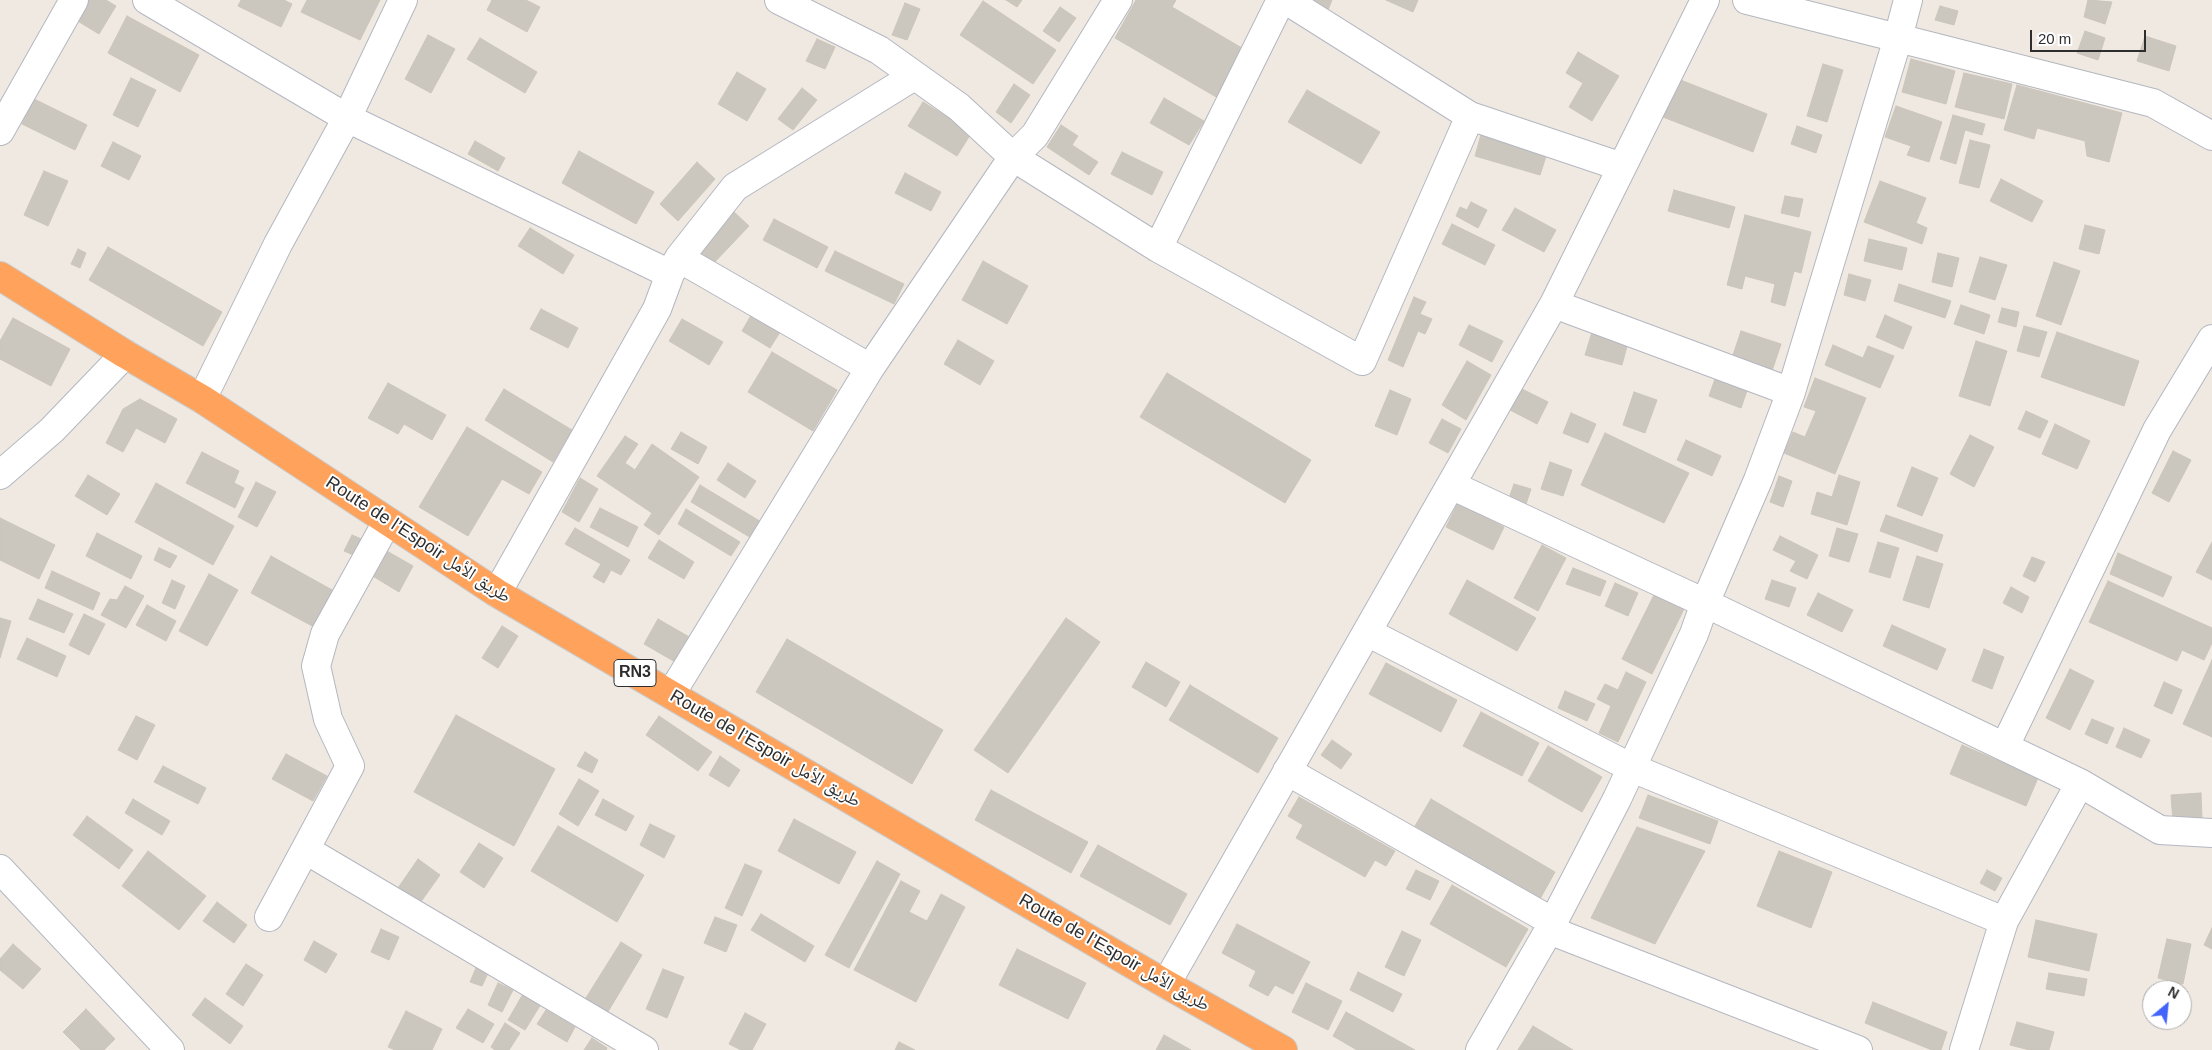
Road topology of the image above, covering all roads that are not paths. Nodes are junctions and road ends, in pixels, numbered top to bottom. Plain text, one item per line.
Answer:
1 (74, 0) edge
2 (148, 0) edge
3 (402, 0) edge
4 (779, 0) edge
5 (1118, 0) edge
6 (1281, 0) edge
7 (1286, 0) edge
8 (1705, 0) edge
9 (1747, 0) edge
10 (1908, 0) edge
11 (1898, 38) junction
12 (914, 76) junction
13 (1470, 116) junction
14 (347, 118) junction
15 (0, 130) edge
16 (2212, 136) edge
17 (1013, 157) junction
18 (1622, 167) junction
19 (1158, 248) junction
20 (674, 266) junction
21 (0, 276) edge
22 (1554, 304) junction
23 (2212, 339) edge
24 (125, 354) junction
25 (870, 368) junction
26 (1791, 392) junction
27 (202, 399) junction
28 (0, 475) edge
29 (1451, 485) junction
30 (388, 522) junction
31 (496, 593) junction
32 (1705, 603) junction
33 (1367, 632) junction
34 (672, 694) junction
35 (2004, 746) junction
36 (1632, 768) junction
37 (1287, 771) junction
38 (2080, 783) junction
39 (2212, 832) edge
40 (306, 850) junction
41 (0, 869) edge
42 (269, 917) dead end
43 (2004, 921) junction
44 (1551, 926) junction
45 (1166, 984) junction
46 (170, 1050) edge
47 (644, 1050) edge
48 (1283, 1050) edge
49 (1480, 1050) edge
50 (1858, 1050) edge
51 (1964, 1050) edge

1 - 15 street
2 - 14 street
3 - 14 street
4 - 12 street
5 - 17 street
6 - 19 street
7 - 13 street
8 - 18 street
9 - 11 street
10 - 11 street
11 - 16 street
11 - 26 street
12 - 17 street
12 - 20 street
13 - 18 street
13 - 19 street
14 - 20 street
14 - 27 street
17 - 19 street
17 - 25 street
18 - 22 street
20 - 25 street
20 - 31 street
21 - 24 highway, Route de l’Espoir طريق الأمل / RN3
22 - 26 street
22 - 29 street
23 - 35 street
24 - 27 highway, Route de l’Espoir طريق الأمل / RN3
24 - 28 street
25 - 34 street
26 - 32 street
27 - 30 highway, Route de l’Espoir طريق الأمل / RN3
29 - 32 street
29 - 33 street
30 - 31 highway, Route de l’Espoir طريق الأمل / RN3
30 - 40 street
31 - 34 highway, Route de l’Espoir طريق الأمل / RN3
32 - 35 street
32 - 36 street
33 - 36 street
33 - 37 street
34 - 45 highway, Route de l’Espoir طريق الأمل / RN3
35 - 38 street
36 - 43 street
36 - 44 street
37 - 44 street
37 - 45 street
38 - 39 street
38 - 43 street
40 - 42 street
40 - 47 street
41 - 46 street
43 - 51 street
44 - 49 street
44 - 50 street
45 - 48 highway, Route de l’Espoir طريق الأمل / RN3

